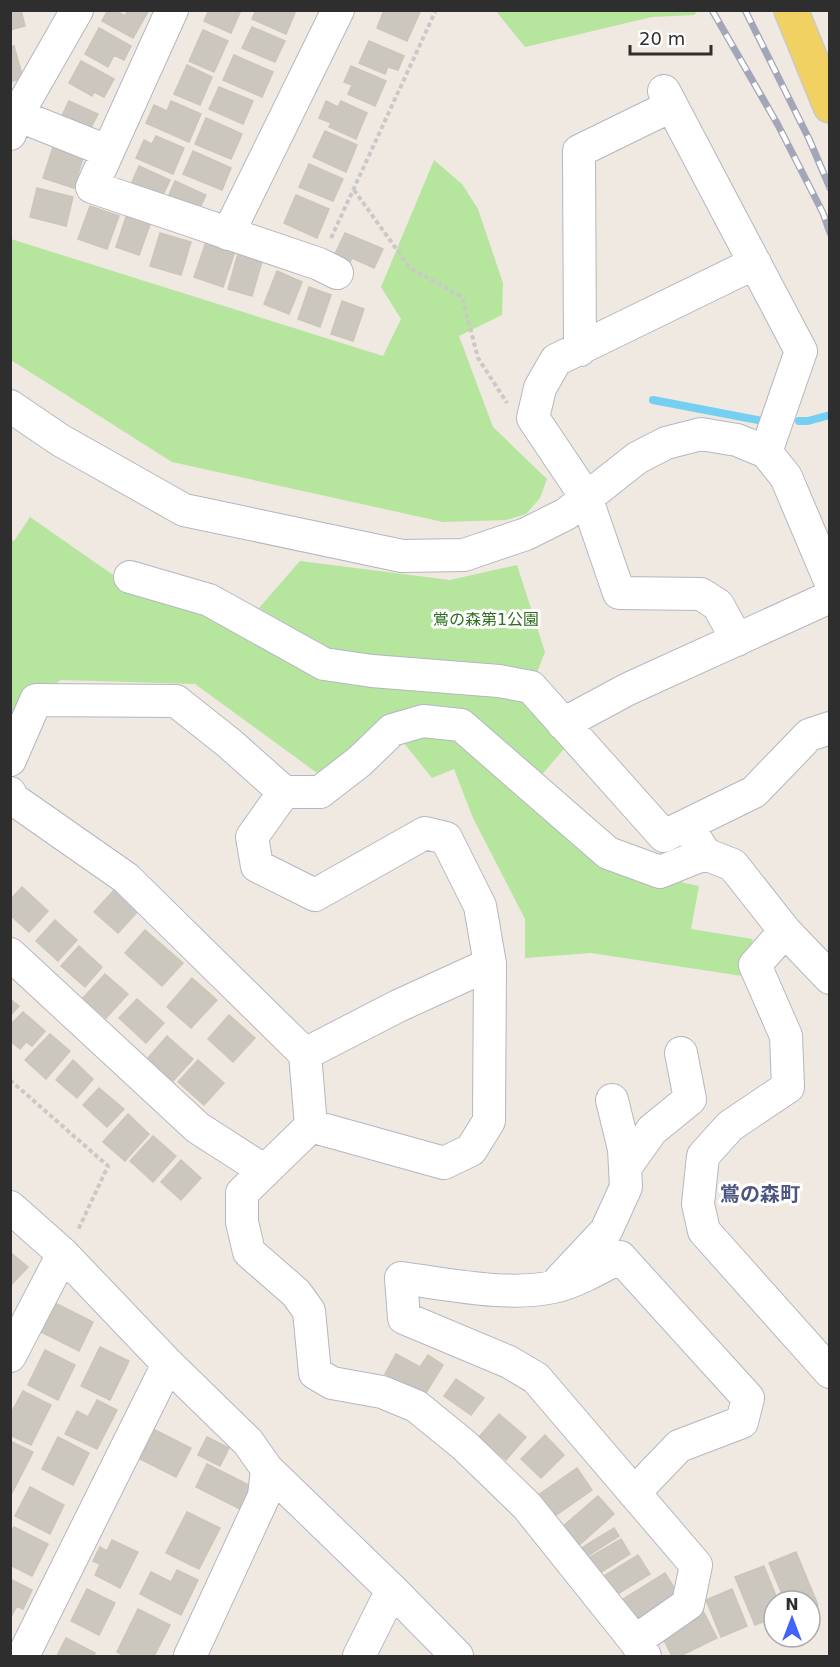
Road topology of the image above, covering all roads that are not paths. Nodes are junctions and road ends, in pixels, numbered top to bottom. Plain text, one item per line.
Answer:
1 (77, 10) edge
2 (172, 10) edge
3 (338, 10) edge
4 (791, 10) edge
5 (830, 106) edge
6 (13, 122) edge
7 (107, 151) junction
8 (228, 234) junction
9 (754, 263) junction
10 (328, 268) road end
11 (580, 350) junction
12 (10, 406) edge
13 (766, 453) junction
14 (586, 497) junction
15 (130, 577) dead end
16 (830, 582) edge
17 (830, 597) edge
18 (736, 640) junction
19 (563, 724) junction
20 (830, 728) edge
21 (10, 760) edge
22 (284, 792) junction
23 (10, 793) edge
24 (687, 825) junction
25 (705, 854) junction
26 (785, 932) junction
27 (10, 954) edge
28 (490, 964) junction
29 (830, 978) edge
30 (681, 1053) dead end
31 (304, 1054) junction
32 (612, 1100) dead end
33 (311, 1125) junction
34 (625, 1168) junction
35 (265, 1171) junction
36 (10, 1207) edge
37 (63, 1254) junction
38 (554, 1287) junction
39 (10, 1356) edge
40 (168, 1364) junction
41 (830, 1372) edge
42 (267, 1469) junction
43 (634, 1493) junction
44 (392, 1590) junction
45 (640, 1649) edge
46 (24, 1656) edge
47 (190, 1656) edge
48 (359, 1656) edge
49 (457, 1656) edge

1 - 6 street
2 - 7 street
3 - 8 street
4 - 5 main road
6 - 7 street
7 - 8 street
8 - 10 street
9 - 11 street
9 - 11 street
9 - 13 street
11 - 14 street
12 - 14 street
13 - 14 street
13 - 16 street
14 - 18 street
15 - 19 street
17 - 18 street
18 - 19 street
19 - 24 street
20 - 24 street
21 - 22 street
22 - 25 street
22 - 28 street
23 - 31 street
24 - 25 street
25 - 26 street
26 - 29 street
26 - 41 street
27 - 35 street
28 - 31 street
28 - 33 street
30 - 34 street
31 - 33 street
32 - 34 street
33 - 35 street
34 - 38 street
35 - 45 street
36 - 37 street
37 - 39 street
37 - 40 street
38 - 43 street
38 - 43 street
40 - 42 street
40 - 46 street
42 - 44 street
42 - 47 street
43 - 45 street
44 - 48 street
44 - 49 street

